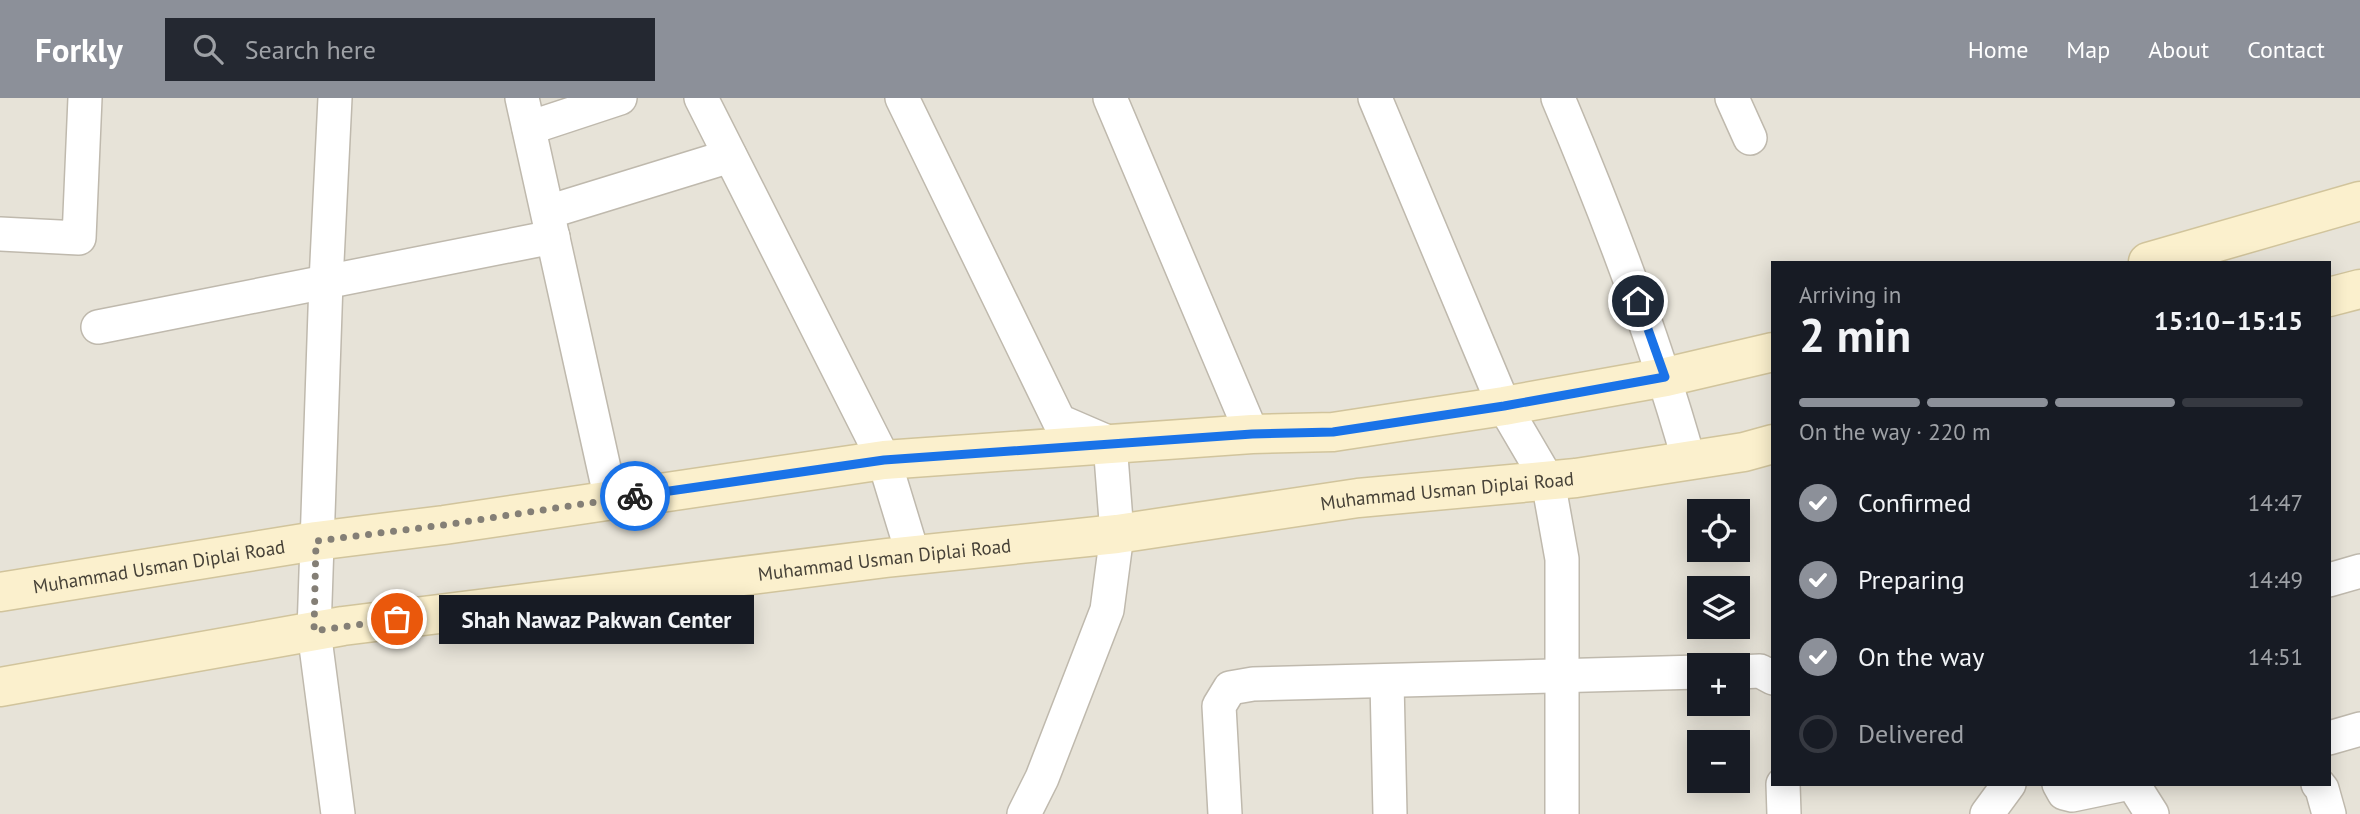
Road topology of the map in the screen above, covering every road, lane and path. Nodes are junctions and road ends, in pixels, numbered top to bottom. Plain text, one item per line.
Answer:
1 (85, 98) edge
2 (335, 98) edge
3 (620, 98) edge
4 (701, 98) edge
5 (902, 98) edge
6 (1110, 98) edge
7 (1375, 98) edge
8 (1558, 98) edge
9 (1732, 98) edge
10 (526, 113) edge
11 (1750, 138) dead end
12 (730, 156) junction
13 (2360, 201) edge
14 (551, 225) junction
15 (0, 234) edge
16 (2151, 261) edge
17 (326, 282) junction
18 (2360, 289) edge
19 (2331, 296) edge
20 (98, 327) dead end
21 (1771, 352) edge
22 (1665, 377) junction
23 (1504, 406) junction
24 (1252, 434) junction
25 (1110, 443) junction
26 (1771, 445) edge
27 (884, 460) junction
28 (1689, 461) junction
29 (1548, 481) junction
30 (611, 500) junction
31 (1117, 534) junction
32 (316, 541) junction
33 (914, 555) junction
34 (2360, 571) edge
35 (2331, 579) edge
36 (0, 592) edge
37 (314, 631) junction
38 (1750, 671) edge
39 (1687, 672) edge
40 (1561, 674) junction
41 (1771, 677) edge
42 (1387, 682) junction
43 (0, 687) edge
44 (2360, 729) edge
45 (2331, 737) edge
46 (1783, 786) edge
47 (2008, 786) edge
48 (2060, 786) edge
49 (2115, 786) edge
50 (2134, 786) edge
51 (2320, 786) edge
52 (338, 814) edge
53 (1024, 814) edge
54 (1225, 814) edge
55 (1390, 814) edge
56 (1562, 814) edge
57 (1784, 814) edge
58 (1987, 814) edge
59 (2152, 814) edge
60 (2329, 814) edge

1 - 15 street
2 - 17 street
3 - 10 street
4 - 12 street
5 - 25 street
6 - 24 street
7 - 23 street
8 - 22 street
9 - 11 street
10 - 14 street
12 - 14 street
12 - 27 street
13 - 16 street
14 - 17 street
14 - 30 street
17 - 20 street
17 - 32 street
18 - 19 street
21 - 22 street, Muhammad Usman Diplai Road
22 - 23 street, Muhammad Usman Diplai Road
22 - 28 street
23 - 24 street, Muhammad Usman Diplai Road
23 - 29 street
24 - 25 street, Muhammad Usman Diplai Road
25 - 27 street, Muhammad Usman Diplai Road
25 - 31 street
26 - 28 street, Muhammad Usman Diplai Road
27 - 30 street, Muhammad Usman Diplai Road
27 - 33 street
28 - 29 street, Muhammad Usman Diplai Road
29 - 31 street, Muhammad Usman Diplai Road
29 - 40 street
30 - 32 street, Muhammad Usman Diplai Road
31 - 33 street, Muhammad Usman Diplai Road
31 - 53 street
32 - 36 street, Muhammad Usman Diplai Road
32 - 37 street
33 - 37 street, Muhammad Usman Diplai Road
34 - 35 street
37 - 43 street, Muhammad Usman Diplai Road
37 - 52 street
38 - 41 street
39 - 40 street
40 - 42 street
40 - 56 street
42 - 54 street
42 - 55 street
44 - 45 street
46 - 57 street
47 - 58 street
48 - 49 street
50 - 59 street
51 - 60 street

